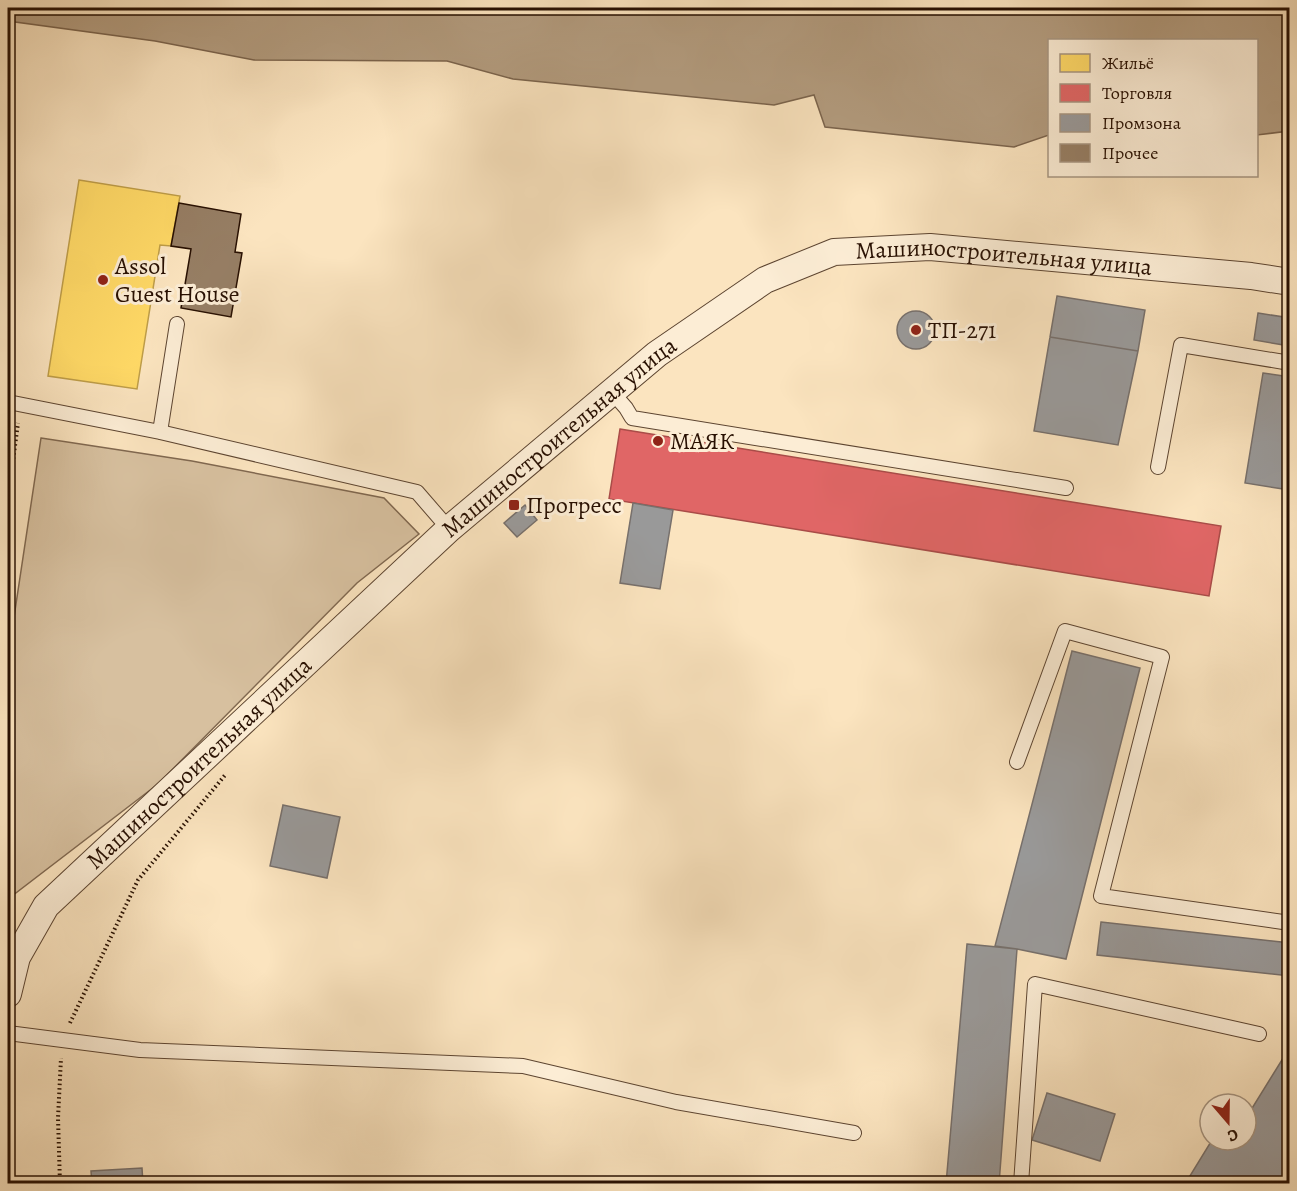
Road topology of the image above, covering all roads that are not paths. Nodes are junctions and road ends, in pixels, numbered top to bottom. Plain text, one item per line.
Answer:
1 (1290, 282) edge
2 (177, 324) dead end
3 (1290, 363) edge
4 (612, 392) junction
5 (14, 403) edge
6 (160, 432) junction
7 (1158, 467) dead end
8 (1066, 488) dead end
9 (449, 529) junction
10 (1017, 762) dead end
11 (1290, 922) edge
12 (12, 951) edge
13 (8, 994) edge
14 (8, 1033) edge
15 (1259, 1034) dead end
16 (854, 1133) dead end
17 (1021, 1184) edge

1 - 4 street, Машиностроительная улица
2 - 6 lane
3 - 7 lane
4 - 8 lane
4 - 9 street, Машиностроительная улица
5 - 6 lane
6 - 9 lane
9 - 12 street, Машиностроительная улица
10 - 11 lane
12 - 13 street, Машиностроительная улица
14 - 16 lane
15 - 17 lane

